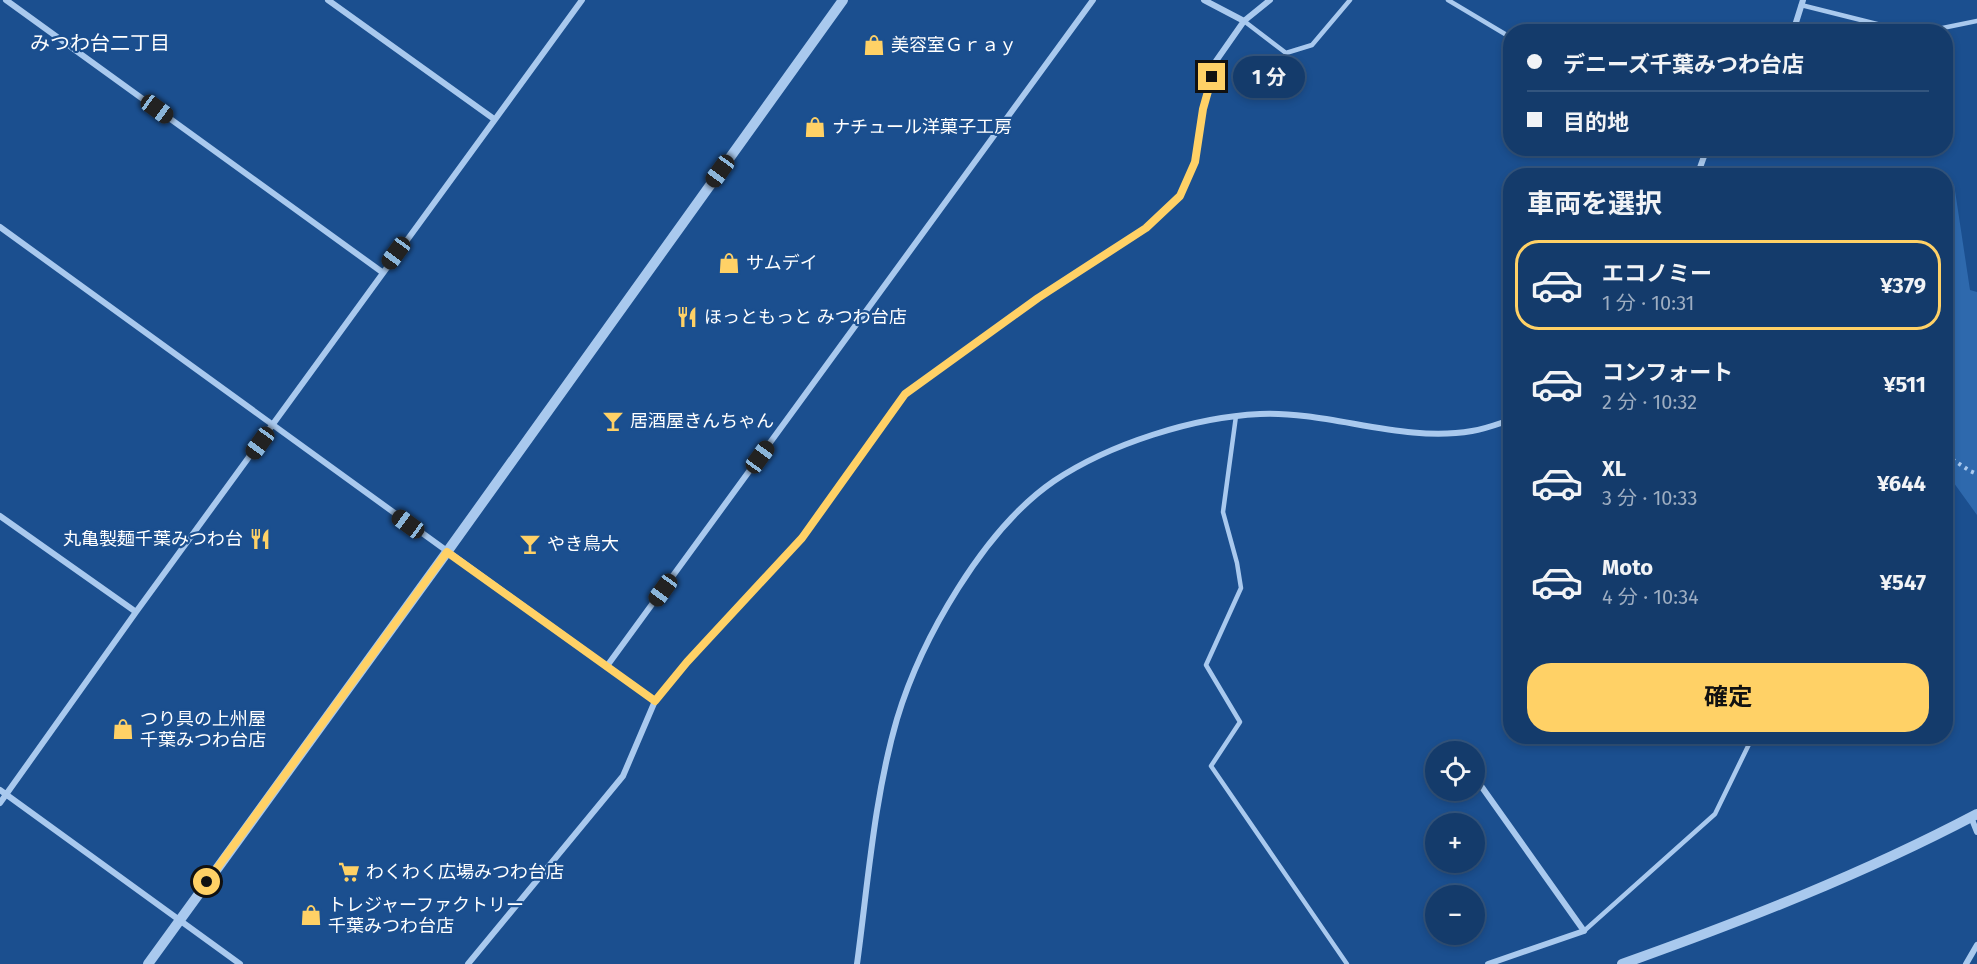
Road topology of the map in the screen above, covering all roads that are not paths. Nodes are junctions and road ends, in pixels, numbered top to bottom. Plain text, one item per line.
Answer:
1 (6, 0) edge
2 (328, 0) edge
3 (582, 0) edge
4 (843, 0) edge
5 (1093, 0) edge
6 (1204, 0) edge
7 (1270, 0) edge
8 (1350, 0) edge
9 (1448, 0) edge
10 (1802, 2) edge
11 (1244, 21) junction
12 (1977, 21) edge
13 (1795, 24) edge
14 (1880, 24) edge
15 (1953, 26) edge
16 (1503, 33) edge
17 (494, 119) junction
18 (0, 227) edge
19 (382, 272) junction
20 (1236, 416) junction
21 (1503, 422) edge
22 (273, 424) junction
23 (0, 516) edge
24 (447, 552) junction
25 (136, 612) junction
26 (607, 666) junction
27 (655, 701) junction
28 (1750, 744) edge
29 (0, 790) edge
30 (1485, 792) edge
31 (6, 795) junction
32 (0, 803) edge
33 (1974, 815) edge
34 (1977, 832) edge
35 (179, 921) junction
36 (1584, 931) junction
37 (1977, 945) edge
38 (148, 964) edge
39 (240, 964) edge
40 (468, 964) edge
41 (857, 964) edge
42 (1347, 964) edge
43 (1488, 964) edge
44 (1622, 964) edge
45 (1966, 964) edge

1 - 19 street
2 - 17 street
3 - 17 street
4 - 24 street
5 - 26 street
6 - 11 street
7 - 11 street
8 - 11 lane
9 - 16 lane
10 - 13 street
10 - 14 lane
11 - 27 street
12 - 15 lane
17 - 19 street
18 - 22 street
19 - 22 street
20 - 21 street
20 - 41 street
20 - 42 lane
22 - 24 street
22 - 25 street
23 - 25 street
24 - 26 street
24 - 35 street
25 - 31 street
26 - 27 street
27 - 40 street
28 - 36 lane
29 - 31 street
30 - 36 street
31 - 32 street
31 - 35 street
33 - 34 street
33 - 44 street
35 - 38 street
35 - 39 street
36 - 43 street
37 - 45 street

